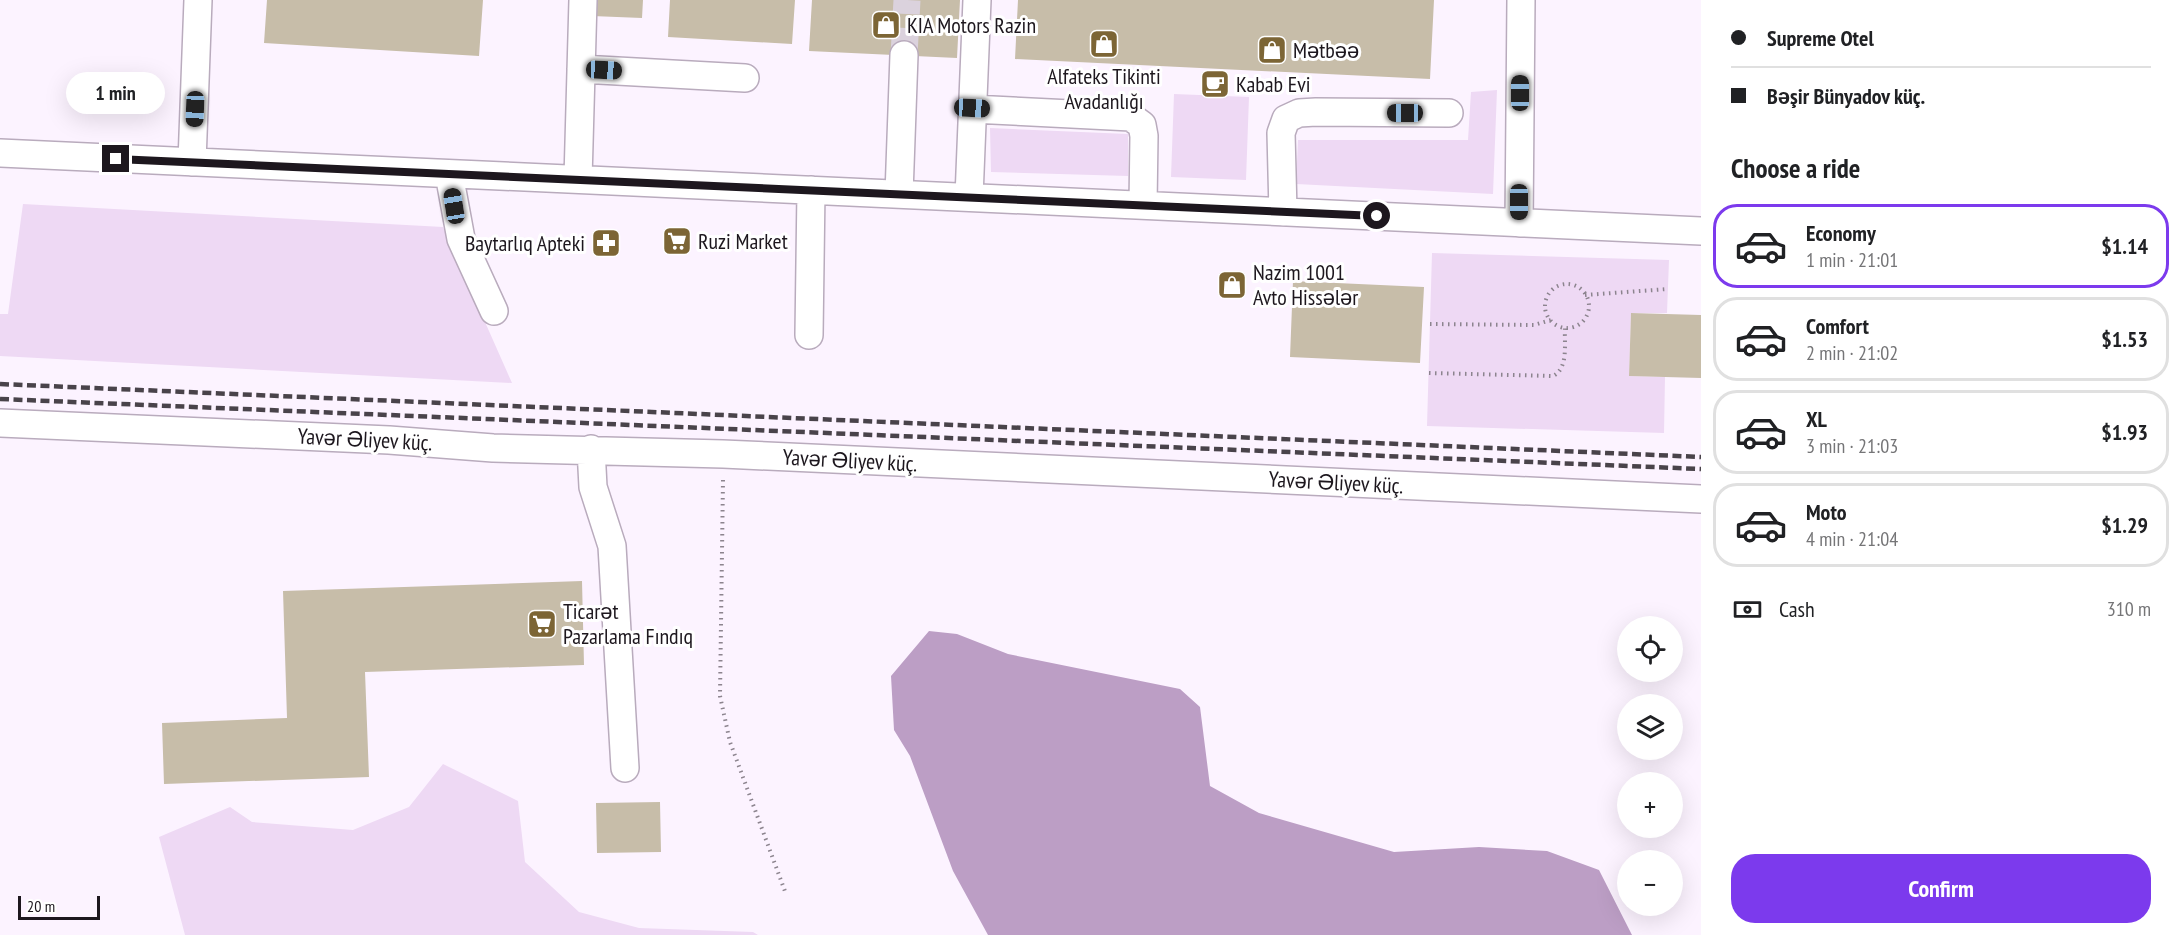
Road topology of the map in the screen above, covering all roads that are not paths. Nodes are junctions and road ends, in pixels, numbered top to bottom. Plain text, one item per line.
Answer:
1 (198, 0) edge
2 (583, 0) edge
3 (977, 0) edge
4 (1521, 0) edge
5 (904, 55) tunnel mouth
6 (580, 69) junction
7 (745, 78) dead end
8 (972, 108) junction
9 (1449, 113) dead end
10 (0, 153) edge
11 (192, 162) junction
12 (449, 174) junction
13 (578, 179) junction
14 (811, 190) junction
15 (899, 194) junction
16 (969, 197) junction
17 (1143, 205) junction
18 (1283, 212) junction
19 (1519, 223) junction
20 (1701, 231) edge
21 (494, 311) dead end
22 (809, 335) dead end
23 (0, 423) edge
24 (591, 449) junction
25 (1701, 499) edge
26 (625, 768) dead end

1 - 11 street
2 - 6 street
3 - 8 street
4 - 19 street
5 - 15 street
6 - 7 street
6 - 13 street
8 - 16 street
8 - 17 street
9 - 18 street
10 - 11 street
11 - 12 street
12 - 13 street
12 - 21 street
13 - 14 street
14 - 15 street
14 - 22 street
15 - 16 street
16 - 17 street
17 - 18 street
18 - 19 street
19 - 20 street
23 - 24 street, Yavər Əliyev küç.
24 - 25 street, Yavər Əliyev küç.
24 - 26 street

